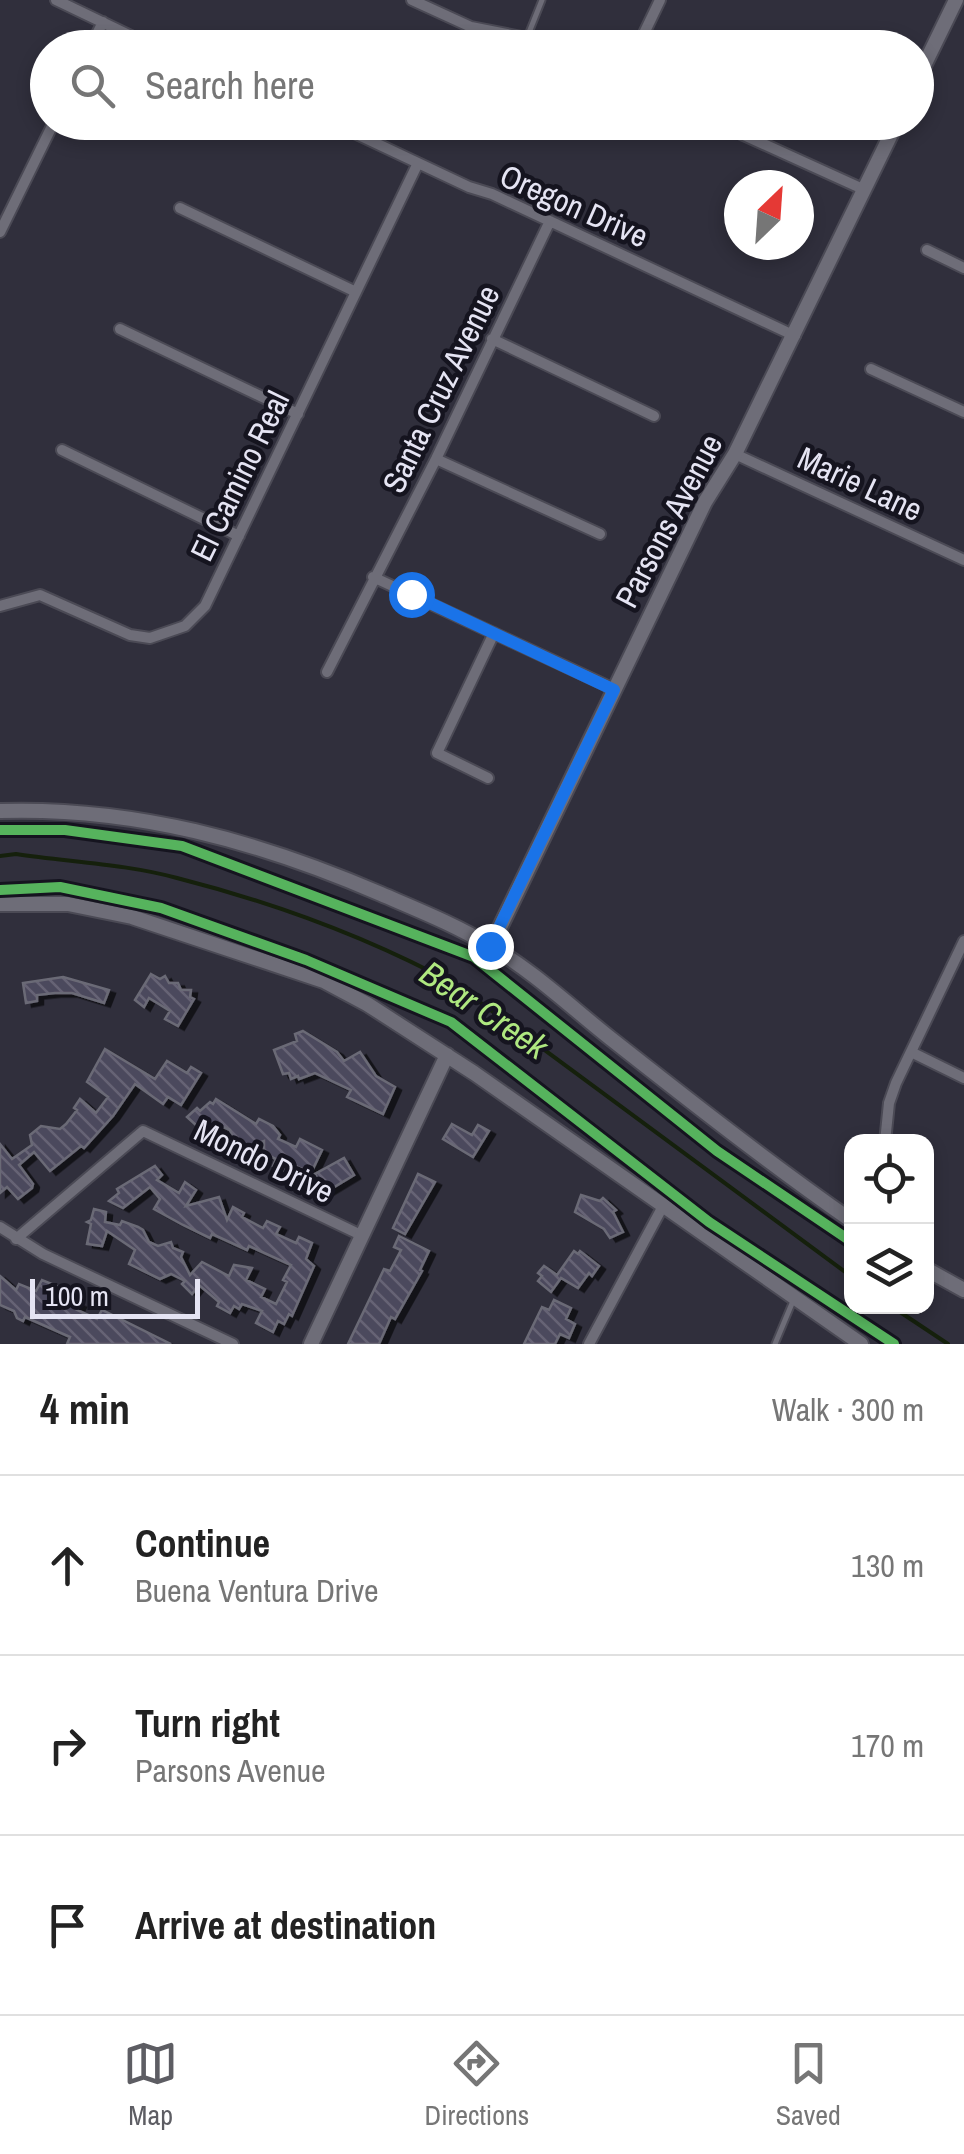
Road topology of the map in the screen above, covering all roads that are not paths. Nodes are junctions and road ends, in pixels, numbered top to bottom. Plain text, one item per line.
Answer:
1 (56, 0) edge
2 (412, 0) edge
3 (542, 0) edge
4 (660, 0) edge
5 (956, 0) edge
6 (103, 22) junction
7 (99, 30) edge
8 (119, 30) edge
9 (486, 30) edge
10 (530, 30) edge
11 (646, 30) edge
12 (934, 45) edge
13 (45, 140) edge
14 (369, 140) edge
15 (753, 140) edge
16 (889, 140) edge
17 (418, 163) junction
18 (865, 190) junction
19 (180, 208) dead end
20 (550, 220) junction
21 (0, 232) edge
22 (927, 250) dead end
23 (964, 268) edge
24 (356, 292) junction
25 (120, 329) dead end
26 (795, 336) junction
27 (492, 339) junction
28 (870, 369) dead end
29 (964, 412) edge
30 (298, 414) junction
31 (654, 416) dead end
32 (62, 450) dead end
33 (735, 454) junction
34 (436, 459) junction
35 (600, 534) dead end
36 (239, 536) junction
37 (964, 560) edge
38 (373, 576) junction
39 (0, 606) edge
40 (494, 633) junction
41 (327, 672) dead end
42 (614, 690) junction
43 (488, 778) dead end
44 (0, 810) edge
45 (0, 904) edge
46 (964, 941) edge
47 (490, 946) junction
48 (911, 1052) junction
49 (447, 1055) junction
50 (964, 1078) edge
51 (887, 1134) edge
52 (664, 1206) junction
53 (844, 1216) edge
54 (0, 1226) edge
55 (363, 1236) junction
56 (16, 1239) junction
57 (934, 1273) edge
58 (964, 1290) edge
59 (794, 1298) junction
60 (233, 1344) edge
61 (311, 1344) edge
62 (589, 1344) edge
63 (775, 1344) edge
64 (862, 1344) edge

1 - 6 street
2 - 9 street
3 - 10 lane
4 - 11 street
5 - 12 street
6 - 7 street
6 - 8 street
13 - 21 street
14 - 17 street, Oregon Drive
15 - 18 street
16 - 18 street, Parsons Avenue
17 - 20 street, Oregon Drive
17 - 24 street, El Camino Real
18 - 26 street, Parsons Avenue
19 - 24 street
20 - 26 street, Oregon Drive
20 - 27 street, Santa Cruz Avenue
22 - 23 street
24 - 30 street, El Camino Real
25 - 30 street
26 - 33 street, Parsons Avenue
27 - 31 street
27 - 34 street, Santa Cruz Avenue
28 - 29 street
30 - 36 street, El Camino Real
32 - 36 street
33 - 37 street, Marie Lane
33 - 42 street, Parsons Avenue
34 - 35 street
34 - 38 street, Santa Cruz Avenue
36 - 39 street, El Camino Real
38 - 40 street
38 - 41 street, Santa Cruz Avenue
40 - 42 street
40 - 43 street
42 - 47 street, Parsons Avenue
44 - 47 street
45 - 49 street
46 - 48 street
47 - 53 street
48 - 50 street
48 - 51 street
49 - 52 street
49 - 55 street
52 - 59 street
52 - 62 street
54 - 56 street
55 - 56 street, Mondo Drive
55 - 61 street
56 - 60 street
57 - 58 street
59 - 63 lane
59 - 64 street

